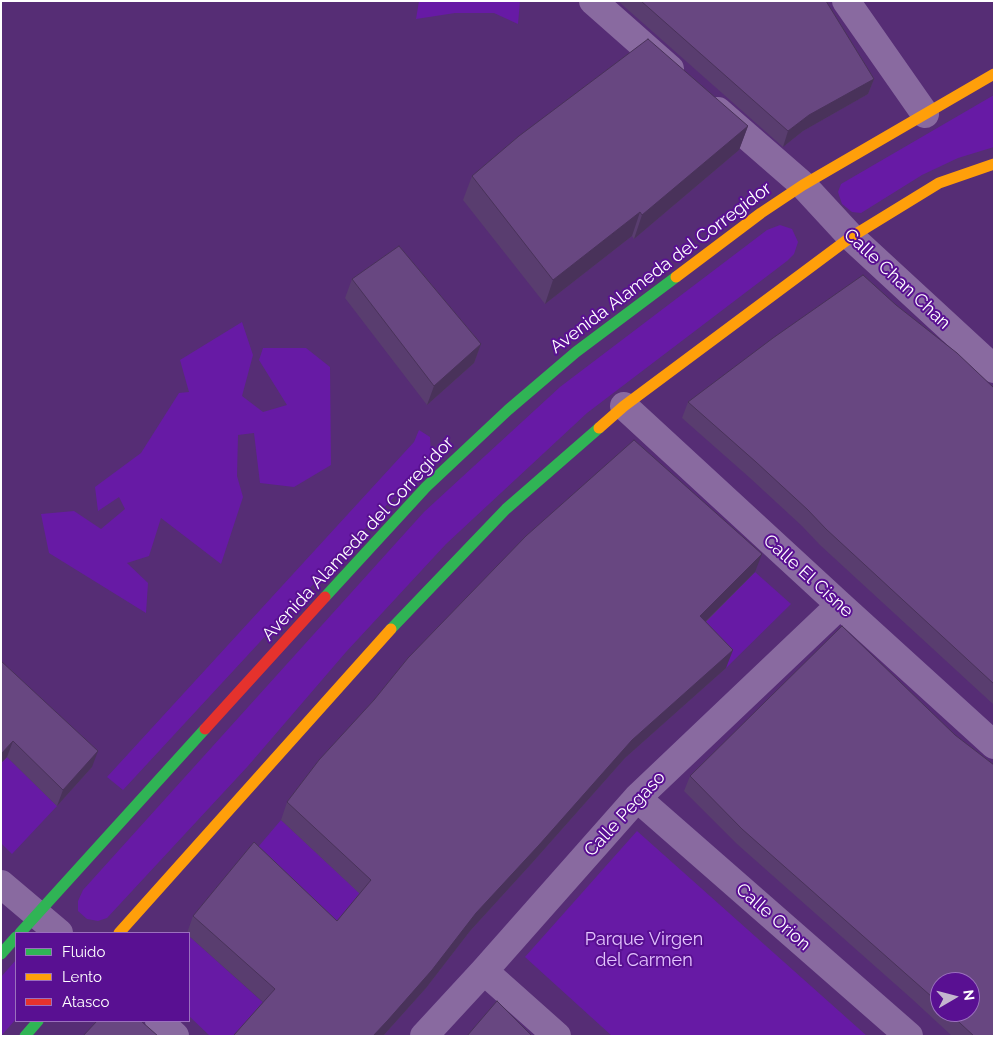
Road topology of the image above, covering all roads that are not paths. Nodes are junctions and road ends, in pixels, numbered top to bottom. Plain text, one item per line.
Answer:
1 (593, 1) edge
2 (846, 1) edge
3 (994, 74) edge
4 (925, 114) junction
5 (994, 164) edge
6 (803, 185) junction
7 (851, 237) junction
8 (994, 369) edge
9 (624, 406) junction
10 (840, 606) junction
11 (994, 745) edge
12 (637, 798) junction
13 (1, 884) edge
14 (28, 924) edge
15 (56, 932) edge
16 (120, 932) edge
17 (15, 938) edge
18 (1, 954) edge
19 (484, 971) junction
20 (37, 1022) edge
21 (160, 1022) edge
22 (25, 1036) edge
23 (175, 1036) edge
24 (424, 1036) edge
25 (557, 1036) edge
26 (909, 1036) edge

1 - 6 street, Calle Chan Chan
2 - 4 street
3 - 4 main road, Avenida Alameda del Corregidor
4 - 6 main road, Avenida Alameda del Corregidor
5 - 7 main road
6 - 7 street, Calle Chan Chan
6 - 14 main road, Avenida Alameda del Corregidor
7 - 8 street, Calle Chan Chan
7 - 9 main road
9 - 10 street, Calle El Cisne
9 - 16 main road
10 - 11 street, Calle El Cisne
10 - 12 street, Calle Pegaso
12 - 19 street, Calle Pegaso
12 - 26 street, Calle Orion
13 - 14 street
14 - 15 street
17 - 18 main road
19 - 24 street, Calle Pegaso
19 - 25 street
20 - 22 main road
21 - 23 street

